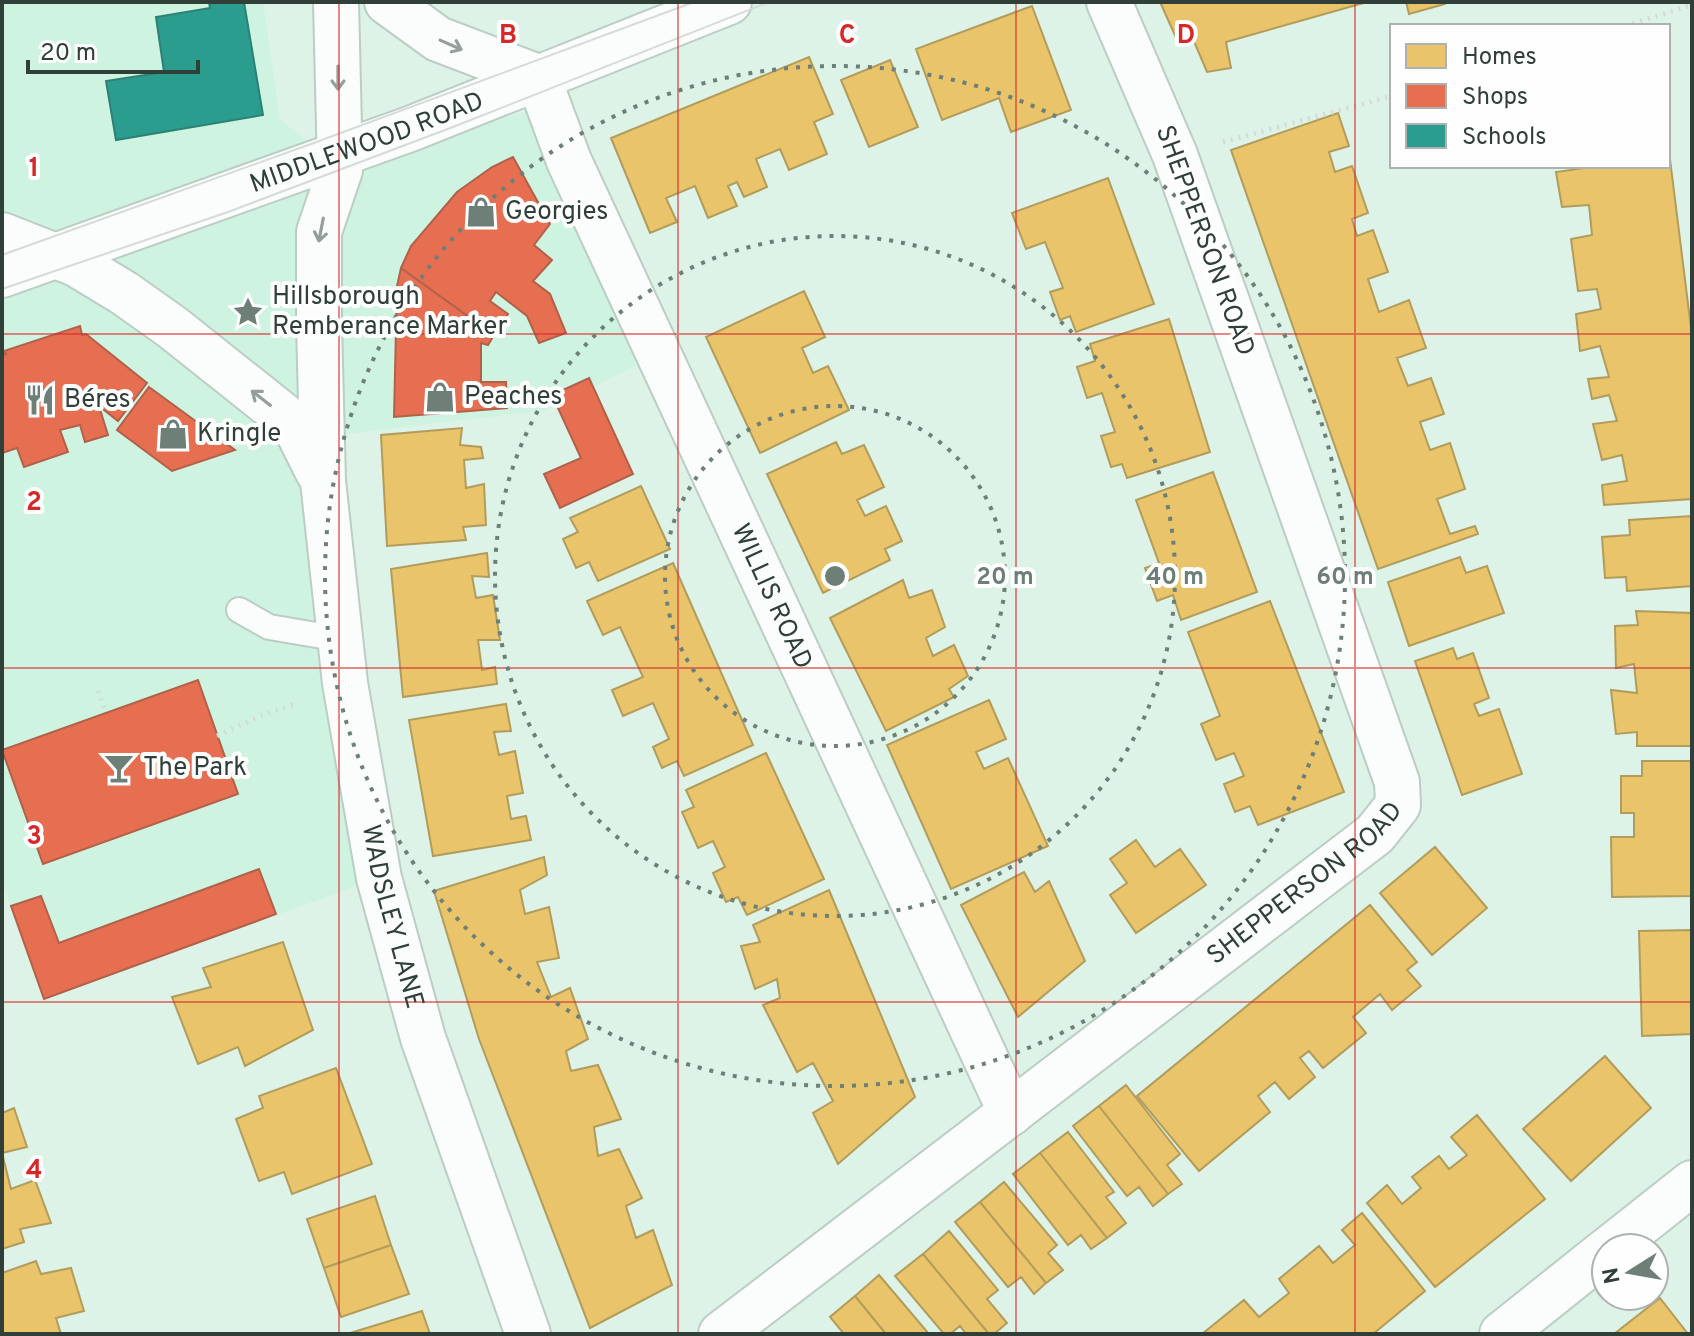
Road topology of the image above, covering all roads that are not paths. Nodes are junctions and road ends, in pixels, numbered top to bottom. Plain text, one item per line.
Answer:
1 (336, 2) edge
2 (387, 2) edge
3 (729, 2) edge
4 (1109, 2) edge
5 (538, 77) junction
6 (340, 155) junction
7 (2, 235) edge
8 (57, 256) junction
9 (2, 275) edge
10 (323, 481) junction
11 (239, 610) dead end
12 (340, 639) junction
13 (1011, 1113) junction
14 (1692, 1183) edge
15 (1631, 1232) edge
16 (1590, 1264) edge
17 (528, 1334) edge
18 (721, 1334) edge
19 (1502, 1334) edge

1 -> 6 street, WADSLEY LANE
2 -> 5 street
3 - 5 street, MIDDLEWOOD ROAD
4 - 13 street, SHEPPERSON ROAD
5 - 6 street, MIDDLEWOOD ROAD
5 - 13 street, WILLIS ROAD
6 - 8 street, MIDDLEWOOD ROAD
6 -> 10 street, WADSLEY LANE
7 - 8 street, WADSLEY LANE
8 - 9 street, MIDDLEWOOD ROAD
10 -> 8 street, WADSLEY LANE
10 - 12 street, WADSLEY LANE
11 - 12 lane
12 - 17 street, WADSLEY LANE
13 - 18 street, SHEPPERSON ROAD
14 - 15 street
16 - 19 street

